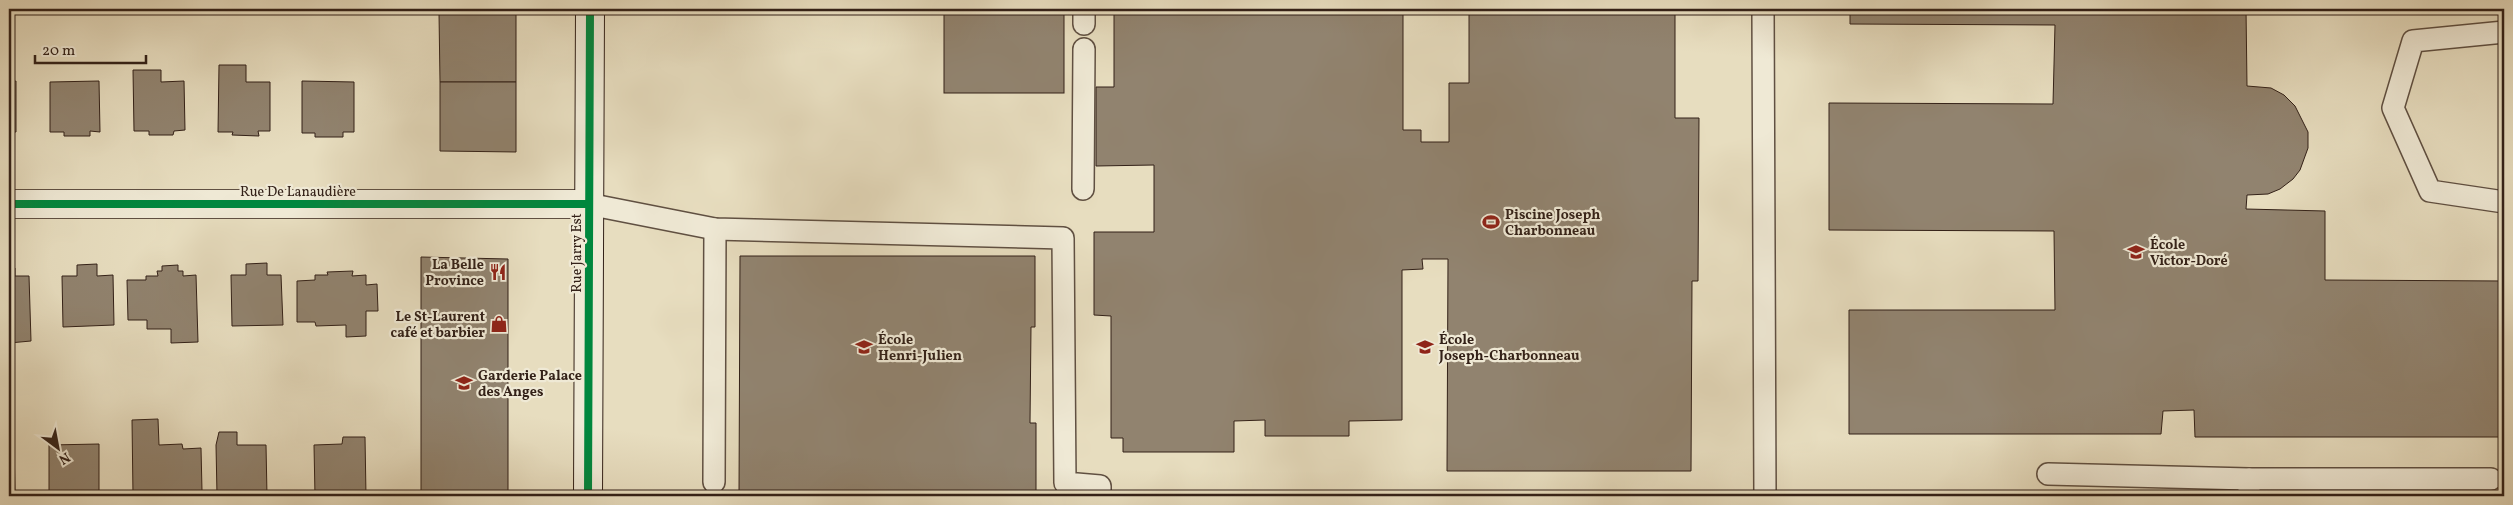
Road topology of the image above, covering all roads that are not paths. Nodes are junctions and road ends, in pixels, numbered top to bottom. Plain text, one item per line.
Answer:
1 (590, 9) edge
2 (1763, 9) edge
3 (2504, 32) edge
4 (1084, 50) dead end
5 (1083, 189) dead end
6 (2504, 202) edge
7 (9, 204) edge
8 (588, 204) junction
9 (715, 230) junction
10 (2048, 474) dead end
11 (2491, 479) dead end
12 (714, 482) dead end
13 (2249, 488) edge
14 (588, 496) edge
15 (1100, 496) edge
16 (1765, 496) edge

1 - 8 street, Rue Jarry Est
2 - 16 lane
3 - 6 lane
4 - 5 lane
7 - 8 street, Rue De Lanaudière
8 - 9 lane
8 - 14 street, Rue Jarry Est
9 - 12 lane
9 - 15 lane
10 - 13 lane
11 - 13 lane

